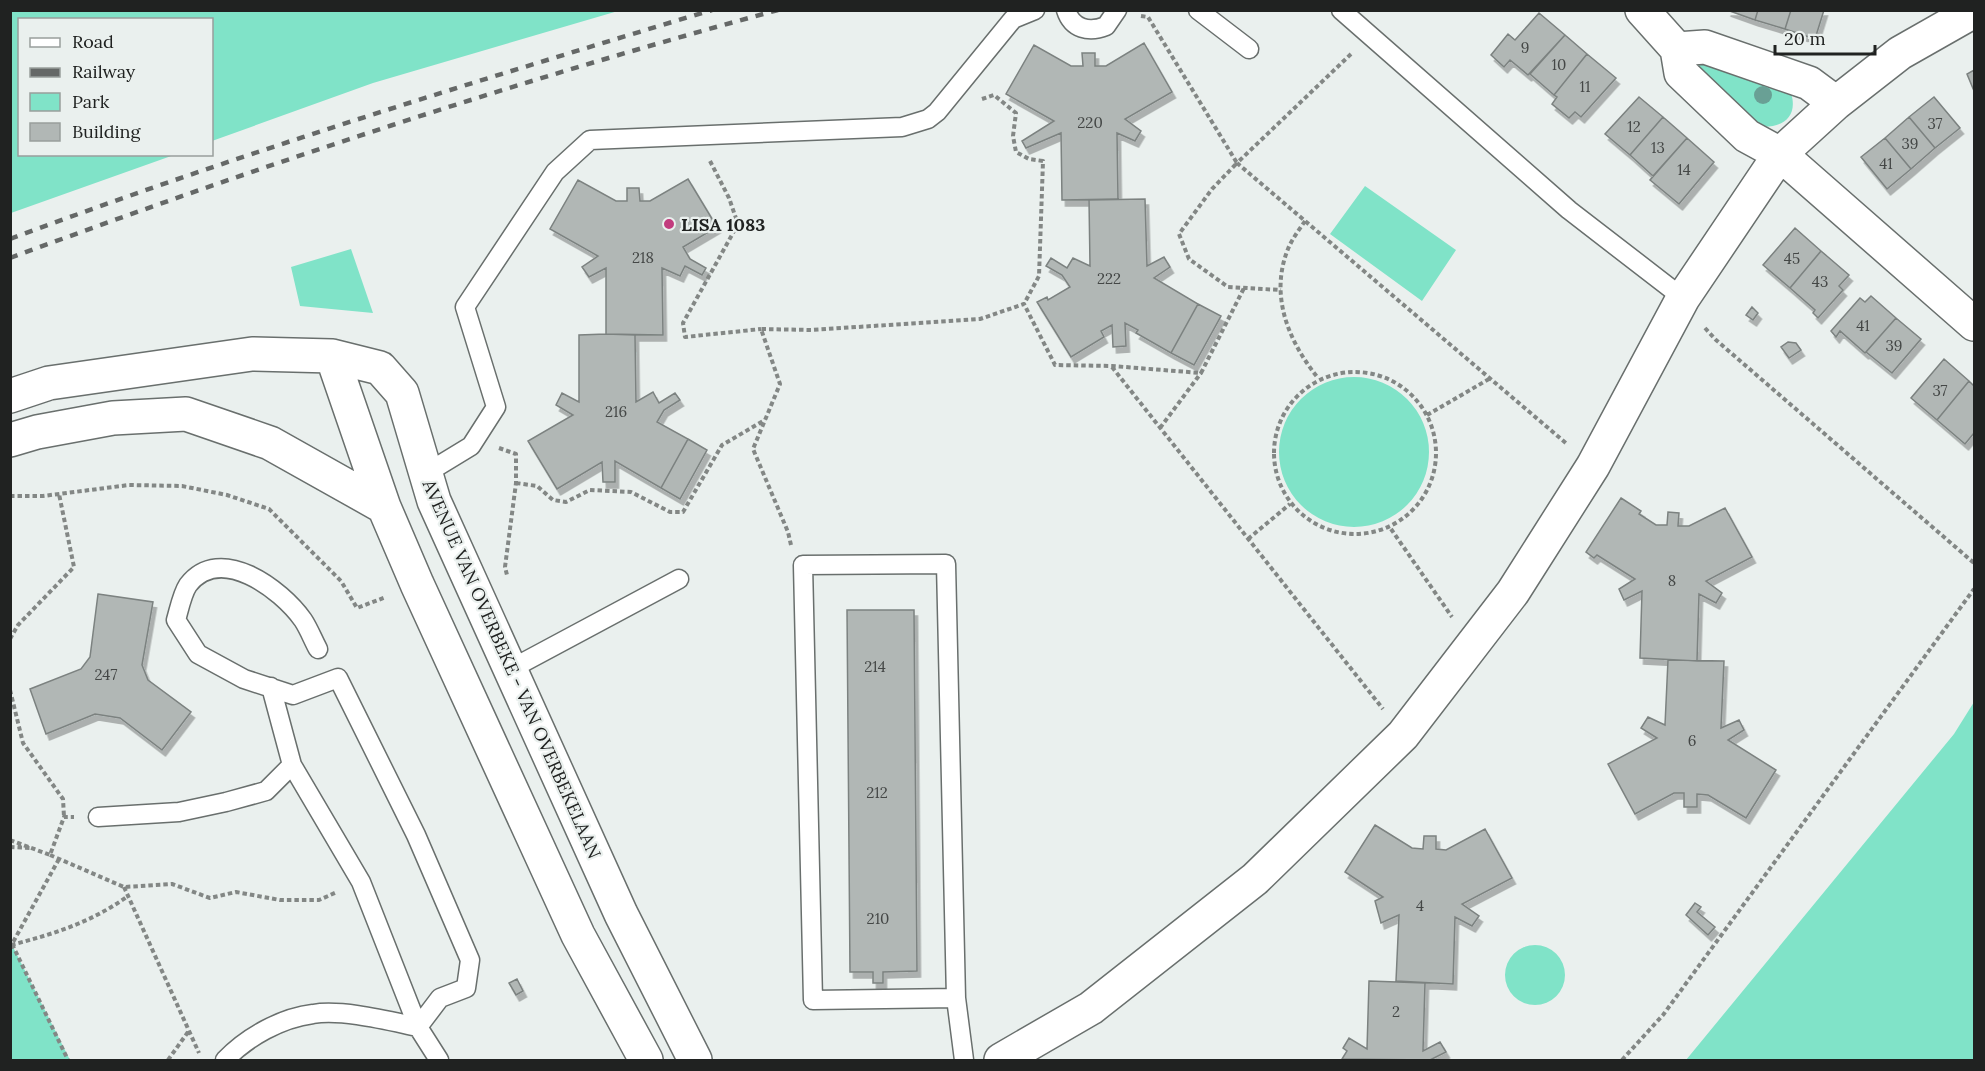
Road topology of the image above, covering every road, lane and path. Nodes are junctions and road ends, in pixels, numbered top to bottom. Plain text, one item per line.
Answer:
1 (1035, 10) edge
2 (1066, 10) edge
3 (1198, 10) edge
4 (1341, 10) edge
5 (1642, 10) edge
6 (1974, 11) edge
7 (1117, 12) edge
8 (1249, 49) dead end
9 (1677, 49) junction
10 (1342, 65) dead end
11 (953, 91) junction
12 (1836, 103) junction
13 (697, 136) junction
14 (1780, 154) junction
15 (1237, 163) junction
16 (1305, 221) junction
17 (1244, 288) junction
18 (1281, 290) junction
19 (1683, 298) junction
20 (1024, 304) junction
21 (1974, 324) edge
22 (761, 329) junction
23 (332, 356) junction
24 (1112, 366) junction
25 (1201, 373) junction
26 (1318, 378) junction
27 (1489, 379) junction
28 (10, 396) edge
29 (1427, 415) junction
30 (765, 420) junction
31 (1160, 428) junction
32 (475, 439) junction
33 (10, 440) edge
34 (1593, 466) junction
35 (425, 474) junction
36 (516, 483) junction
37 (59, 494) junction
38 (10, 496) edge
39 (1290, 504) junction
40 (384, 507) junction
41 (1391, 529) junction
42 (1248, 539) junction
43 (1974, 563) edge
44 (803, 565) junction
45 (508, 579) dead end
46 (679, 579) dead end
47 (1974, 590) edge
48 (357, 608) dead end
49 (10, 639) edge
50 (1472, 645) junction
51 (318, 649) dead end
52 (509, 670) junction
53 (271, 687) junction
54 (10, 690) edge
55 (465, 691) junction
56 (1404, 735) junction
57 (292, 765) junction
58 (64, 817) junction
59 (98, 817) joint
60 (10, 840) edge
61 (10, 847) edge
62 (35, 848) junction
63 (50, 855) junction
64 (59, 859) junction
65 (361, 882) junction
66 (124, 887) junction
67 (128, 896) junction
68 (11, 944) edge
69 (956, 998) junction
70 (418, 1027) junction
71 (188, 1032) junction
72 (68, 1060) edge
73 (168, 1060) edge
74 (204, 1060) edge
75 (225, 1060) edge
76 (439, 1060) edge
77 (646, 1060) edge
78 (695, 1060) edge
79 (964, 1060) edge
80 (1001, 1060) edge
81 (1622, 1060) edge

1 - 11 lane
2 - 7 lane
3 - 8 lane
4 - 19 lane
5 - 9 street
6 - 12 street
7 - 15 path
9 - 12 street
9 - 14 street
10 - 15 path
11 - 13 lane
11 - 20 path
12 - 14 street
13 - 22 path
13 - 32 lane
14 - 19 street
14 - 21 street
15 - 16 path
15 - 17 path
16 - 18 path
16 - 27 path
17 - 18 path
17 - 25 path
18 - 26 path
19 - 34 street
19 - 43 path
20 - 22 path
20 - 24 path
22 - 30 path
23 - 28 street, AVENUE VAN OVERBEKE - VAN OVERBEKELAAN
23 - 35 street, AVENUE VAN OVERBEKE - VAN OVERBEKELAAN
23 - 40 street
24 - 25 path
24 - 31 path
25 - 31 path
26 - 29 path
26 - 39 path
27 - 29 path
27 - 34 path
29 - 41 path
30 - 36 path
30 - 44 path
31 - 42 path
32 - 35 lane
32 - 36 path
33 - 40 street
34 - 50 street
35 - 40 street
35 - 52 street, AVENUE VAN OVERBEKE - VAN OVERBEKELAAN
36 - 45 path
37 - 38 path
37 - 48 path
37 - 49 path
39 - 41 path
39 - 42 path
40 - 55 street
41 - 50 path
42 - 56 path
44 - 69 lane
44 - 69 lane
46 - 52 lane
47 - 81 path
50 - 56 street
51 - 53 lane
52 - 55 street
52 - 78 street, AVENUE VAN OVERBEKE - VAN OVERBEKELAAN
53 - 57 lane
53 - 70 lane
54 - 58 path
55 - 77 street
56 - 80 street
57 - 59 lane
57 - 65 lane
58 - 59 path
58 - 63 path
60 - 62 path
61 - 62 path
62 - 63 path
63 - 64 path
64 - 66 path
64 - 68 path
65 - 66 path
65 - 70 lane
66 - 67 path
67 - 68 path
67 - 71 path
68 - 72 path
69 - 79 lane
70 - 75 lane
70 - 76 lane
71 - 73 path
71 - 74 path

